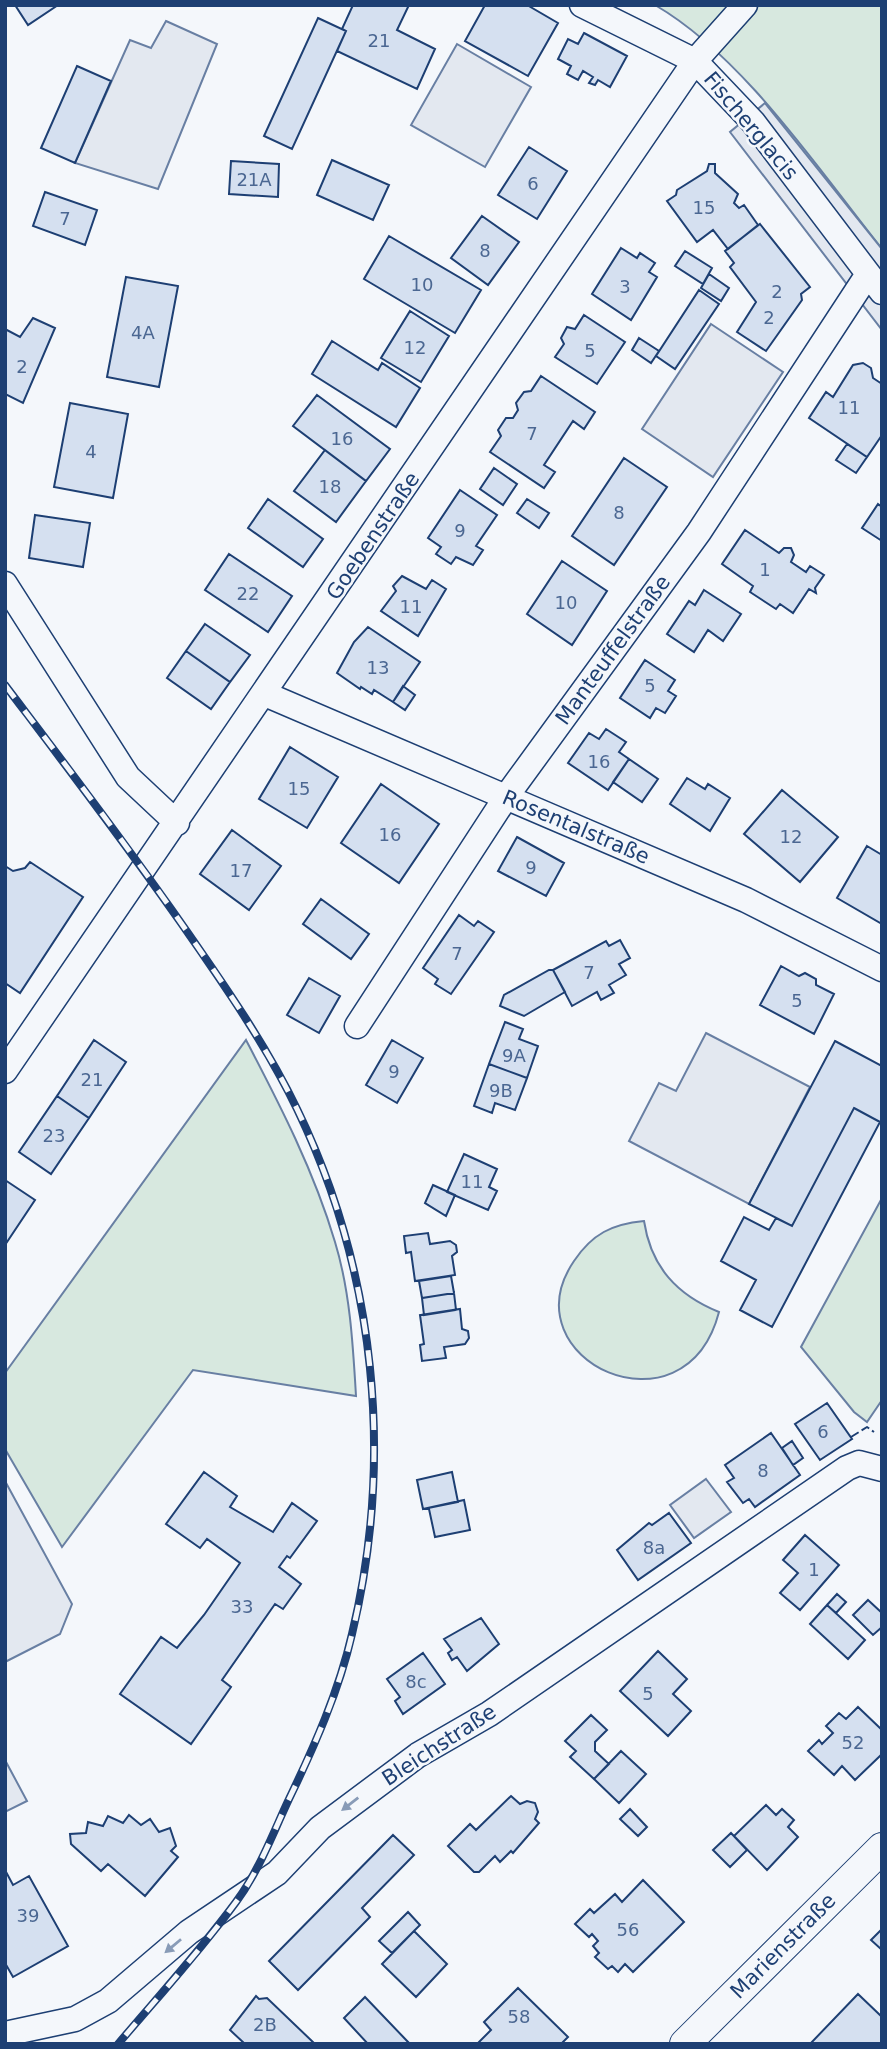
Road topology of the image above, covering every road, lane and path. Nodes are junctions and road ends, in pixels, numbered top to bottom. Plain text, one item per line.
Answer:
1 (582, 5) edge
2 (745, 5) edge
3 (695, 61) junction
4 (875, 283) edge
5 (5, 584) edge
6 (265, 694) junction
7 (506, 797) junction
8 (177, 823) junction
9 (882, 969) edge
10 (357, 1026) dead end
11 (5, 1071) edge
12 (882, 1469) edge
13 (882, 1848) edge
14 (5, 2034) edge
15 (685, 2044) edge

1 - 3 street, Fischerglacis
2 - 3 street, Goebenstraße
3 - 4 street, Fischerglacis
3 - 6 street, Goebenstraße
4 - 7 street, Manteuffelstraße
5 - 8 street
6 - 7 street, Rosentalstraße
6 - 8 street, Goebenstraße
7 - 9 street, Rosentalstraße
7 - 10 street, Manteuffelstraße
8 - 11 street, Goebenstraße
12 -> 14 street, Bleichstraße
13 - 15 street, Marienstraße

